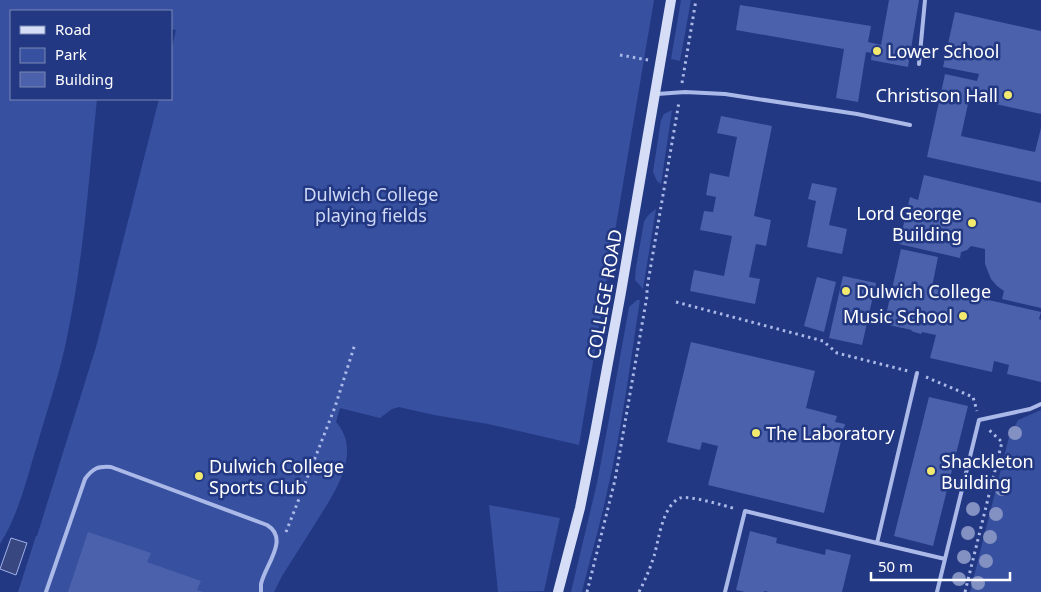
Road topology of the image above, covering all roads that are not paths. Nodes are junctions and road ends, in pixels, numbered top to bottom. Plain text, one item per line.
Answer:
1 (671, 0) edge
2 (925, 0) edge
3 (919, 64) dead end
4 (655, 94) junction
5 (910, 125) dead end
6 (916, 373) road end
7 (1041, 404) edge
8 (877, 543) junction
9 (945, 559) junction
10 (46, 592) edge
11 (261, 592) edge
12 (558, 592) edge
13 (726, 592) edge
14 (937, 592) edge

1 - 4 street, COLLEGE ROAD
2 - 3 lane
4 - 5 lane
4 - 12 street, COLLEGE ROAD
6 - 8 lane
7 - 9 lane
8 - 9 lane
8 - 13 lane
9 - 14 lane
10 - 11 lane

